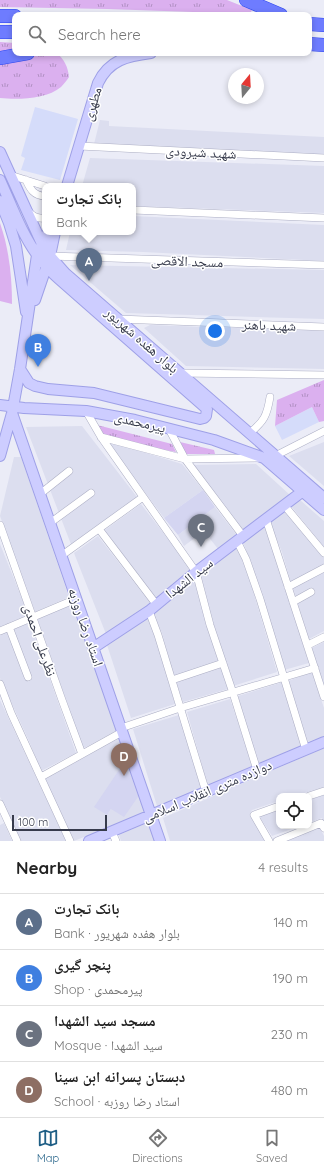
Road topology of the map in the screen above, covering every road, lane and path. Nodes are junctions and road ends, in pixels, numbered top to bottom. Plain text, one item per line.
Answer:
1 (246, 0) edge
2 (274, 12) edge
3 (0, 16) edge
4 (12, 16) edge
5 (312, 24) edge
6 (324, 25) edge
7 (0, 32) edge
8 (12, 32) edge
9 (312, 44) edge
10 (324, 45) edge
11 (12, 56) edge
12 (132, 56) edge
13 (0, 58) edge
14 (79, 146) junction
15 (0, 152) edge
16 (324, 158) edge
17 (10, 175) junction
18 (0, 180) edge
19 (26, 180) junction
20 (68, 183) edge
21 (42, 185) edge
22 (42, 196) edge
23 (0, 201) edge
24 (24, 206) junction
25 (136, 210) edge
26 (42, 218) edge
27 (324, 218) edge
28 (46, 235) edge
29 (54, 235) edge
30 (42, 244) junction
31 (37, 255) junction
32 (48, 261) junction
33 (324, 265) edge
34 (118, 319) junction
35 (27, 322) junction
36 (324, 327) edge
37 (20, 369) junction
38 (180, 373) junction
39 (324, 375) edge
40 (270, 397) dead end
41 (0, 404) edge
42 (207, 409) joint
43 (12, 410) junction
44 (86, 411) junction
45 (169, 429) junction
46 (324, 431) edge
47 (250, 433) junction
48 (101, 437) junction
49 (0, 456) edge
50 (276, 456) junction
51 (264, 458) junction
52 (185, 459) junction
53 (69, 472) dead end
54 (303, 491) junction
55 (91, 493) dead end
56 (40, 494) junction
57 (143, 497) junction
58 (324, 498) edge
59 (284, 505) junction
60 (324, 510) edge
61 (266, 519) junction
62 (50, 523) junction
63 (0, 525) edge
64 (99, 529) junction
65 (240, 538) junction
66 (324, 552) edge
67 (61, 556) junction
68 (324, 568) edge
69 (196, 572) junction
70 (288, 587) junction
71 (311, 592) dead end
72 (76, 599) junction
73 (293, 602) junction
74 (156, 604) junction
75 (149, 611) junction
76 (33, 617) junction
77 (9, 627) junction
78 (0, 631) edge
79 (324, 637) edge
80 (308, 645) junction
81 (93, 648) junction
82 (223, 664) junction
83 (315, 668) junction
84 (28, 676) dead end
85 (284, 677) junction
86 (172, 680) junction
87 (0, 684) edge
88 (233, 693) junction
89 (324, 694) edge
90 (180, 708) junction
91 (121, 730) junction
92 (324, 742) edge
93 (306, 750) junction
94 (82, 754) junction
95 (257, 770) junction
96 (41, 777) junction
97 (206, 792) junction
98 (324, 792) edge
99 (312, 795) edge
100 (0, 804) edge
101 (276, 807) edge
102 (151, 815) junction
103 (3, 820) edge
104 (322, 826) edge
105 (114, 836) edge
106 (17, 841) edge
107 (70, 841) edge
108 (89, 841) edge
109 (160, 841) edge
110 (269, 841) edge
111 (277, 841) edge

1 - 2 highway
3 - 4 highway
5 - 6 highway
7 - 8 highway
9 - 10 highway
11 - 13 highway
12 - 14 main road, مطهری
14 - 16 street, شهید شیرودی
14 - 20 main road, مطهری
15 - 17 main road, بلوار هفده شهریور
17 - 19 street
17 - 24 main road, بلوار هفده شهریور
18 - 31 main road, بلوار هفده شهریور
19 - 21 street
19 - 22 street
23 - 35 main road
24 - 26 street
24 - 30 main road, بلوار هفده شهریور
25 - 27 street
28 - 30 main road
29 - 32 main road
30 - 31 main road
30 - 32 main road, بلوار هفده شهریور
31 - 32 main road, بلوار هفده شهریور
31 - 35 main road
32 - 33 street, مسجد الاقصی
32 - 34 main road, بلوار هفده شهریور
32 - 35 main road
32 - 42 main road, بلوار هفده شهریور
34 - 36 street, شهید باهنر
34 - 38 main road, بلوار هفده شهریور
35 - 37 main road
37 - 42 main road, پیرمحمدی
37 - 43 main road
38 - 39 street
38 - 47 main road, بلوار هفده شهریور
40 - 47 street
41 - 43 main road, پیرمحمدی
43 - 44 main road, پیرمحمدی
43 - 49 main road
43 - 56 main road, استاد رضا روزبه
44 - 45 main road, پیرمحمدی
44 - 48 street
45 - 51 main road, پیرمحمدی
45 - 52 street
46 - 50 street
47 - 50 main road, بلوار هفده شهریور
48 - 52 street
48 - 57 street
50 - 58 main road, بلوار هفده شهریور
51 - 52 street
51 - 54 main road
52 - 65 street
53 - 56 street
54 - 59 main road, سید الشهدا
54 - 60 main road
55 - 62 street
56 - 62 main road, استاد رضا روزبه
57 - 64 street
57 - 69 street
59 - 61 main road, سید الشهدا
59 - 66 street
61 - 65 main road, سید الشهدا
61 - 70 street
62 - 67 main road, استاد رضا روزبه
63 - 76 street, نظرعلی احمدی
64 - 67 street
64 - 74 street
65 - 69 main road, سید الشهدا
65 - 85 street
67 - 72 main road, استاد رضا روزبه
68 - 70 street
69 - 74 main road, سید الشهدا
69 - 82 street
70 - 73 street
71 - 73 street
72 - 76 street
72 - 81 main road, استاد رضا روزبه
73 - 80 street
74 - 75 main road, سید الشهدا
75 - 81 main road, سید الشهدا
75 - 86 street
76 - 77 street
76 - 94 street, نظرعلی احمدی
77 - 78 street
77 - 84 street
79 - 80 street
80 - 83 street
81 - 91 main road, استاد رضا روزبه
82 - 86 street
82 - 88 street
83 - 85 street
83 - 89 street
85 - 88 street
85 - 93 street
86 - 90 street
87 - 96 street
88 - 90 street
88 - 95 street
90 - 91 street
90 - 97 street
91 - 94 street
91 - 102 main road, استاد رضا روزبه
92 - 93 main road, دوازده متری انقلاب اسلامی
93 - 95 main road, دوازده متری انقلاب اسلامی
94 - 96 street
95 - 97 main road, دوازده متری انقلاب اسلامی
96 - 107 street
97 - 102 main road, دوازده متری انقلاب اسلامی
98 - 99 street
100 - 103 street
101 - 110 street
102 - 105 main road, دوازده متری انقلاب اسلامی
102 - 109 main road, استاد رضا روزبه
103 - 106 street
104 - 111 street
105 - 108 main road, دوازده متری انقلاب اسلامی

